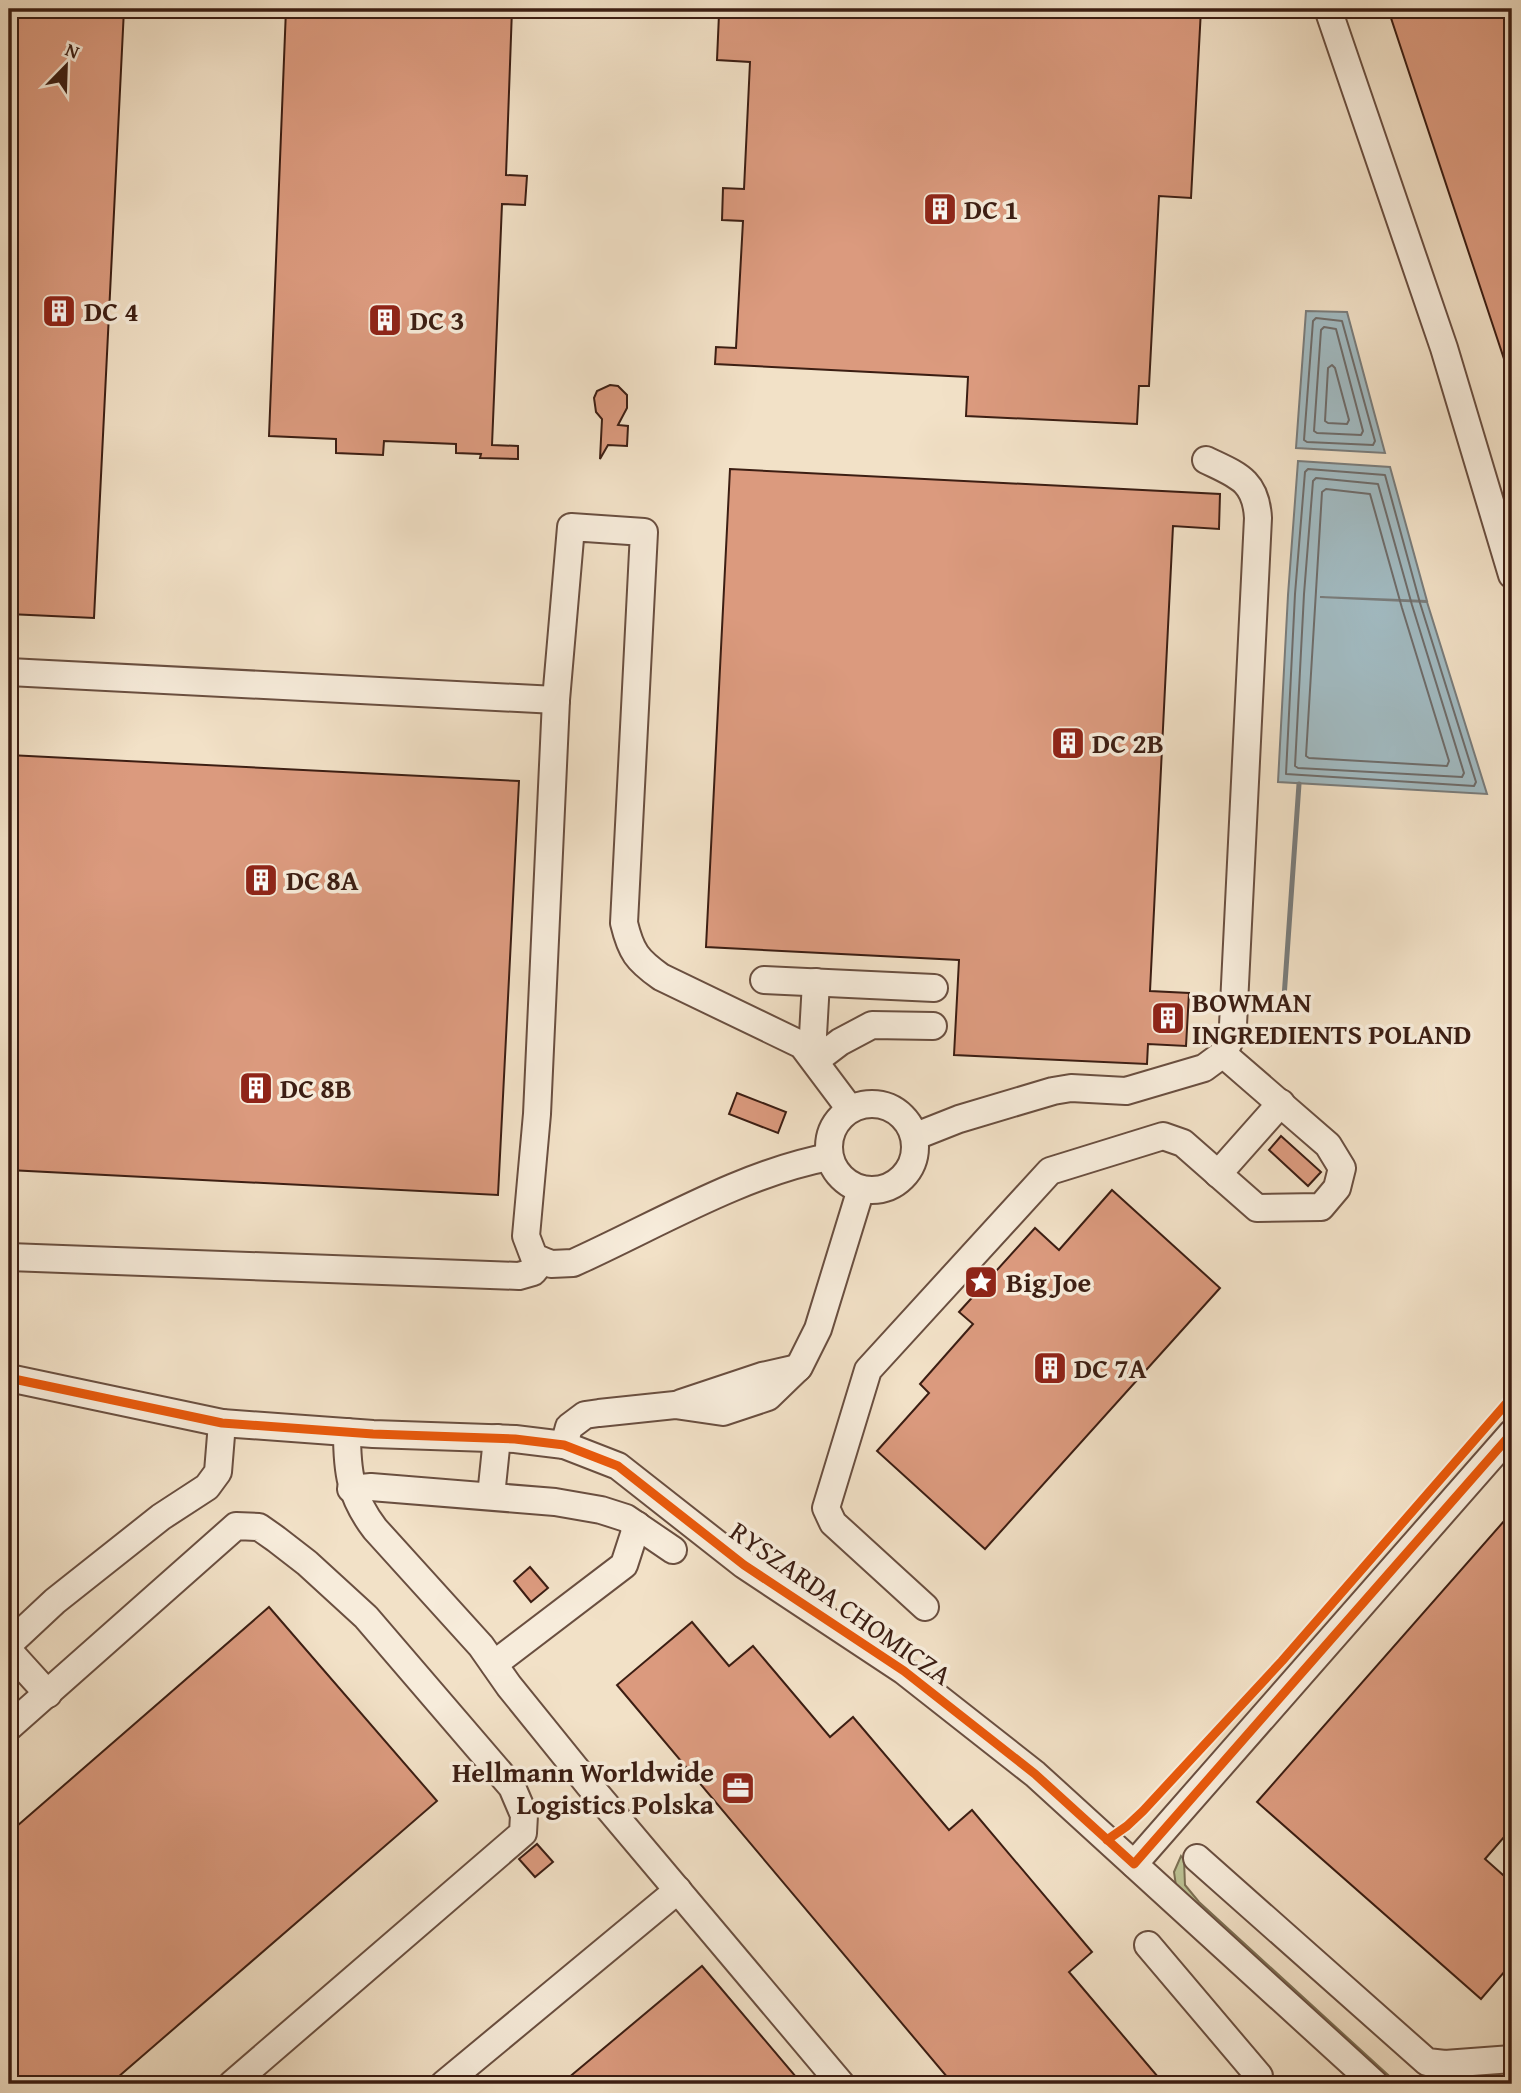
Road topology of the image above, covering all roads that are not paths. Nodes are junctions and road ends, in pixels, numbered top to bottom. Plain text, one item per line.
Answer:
1 (1328, 9) edge
2 (1206, 460) dead end
3 (1512, 575) edge
4 (9, 672) edge
5 (556, 700) junction
6 (764, 980) dead end
7 (816, 982) junction
8 (934, 988) dead end
9 (933, 1026) dead end
10 (1223, 1054) junction
11 (815, 1061) junction
12 (1281, 1103) junction
13 (850, 1109) junction
14 (916, 1136) junction
15 (829, 1157) junction
16 (1219, 1174) junction
17 (861, 1189) junction
18 (9, 1258) edge
19 (542, 1261) junction
20 (9, 1378) edge
21 (222, 1423) junction
22 (347, 1432) junction
23 (1512, 1433) edge
24 (497, 1438) junction
25 (564, 1446) junction
26 (351, 1489) junction
27 (491, 1496) junction
28 (637, 1525) junction
29 (673, 1550) dead end
30 (925, 1607) dead end
31 (9, 1644) edge
32 (9, 1651) edge
33 (494, 1664) junction
34 (48, 1694) junction
35 (9, 1727) edge
36 (1197, 1858) dead end
37 (1134, 1864) junction
38 (678, 1891) junction
39 (1148, 1945) dead end
40 (1512, 2059) edge
41 (232, 2084) edge
42 (444, 2084) edge
43 (841, 2084) edge
44 (1259, 2084) edge
45 (1375, 2084) edge

1 - 3 street
2 - 10 street
4 - 5 street
5 - 11 street
5 - 19 street
6 - 7 street
7 - 8 street
7 - 11 street
9 - 11 street
10 - 12 street
10 - 14 street
11 - 13 street
12 - 16 street
12 - 16 street
13 - 14 street
13 - 15 street
14 - 17 street
15 - 17 street
15 - 19 street
16 - 30 street
17 - 25 street
18 - 19 street
20 - 21 street, RYSZARDA CHOMICZA
21 - 22 street, RYSZARDA CHOMICZA
21 - 31 street
22 - 24 street, RYSZARDA CHOMICZA
22 - 26 street
23 - 37 street
24 - 25 street, RYSZARDA CHOMICZA
24 - 27 street
25 - 37 street, RYSZARDA CHOMICZA
26 - 27 street
26 - 33 street
27 - 28 street
28 - 29 street
28 - 33 street
32 - 34 street
33 - 38 street
34 - 35 street
34 - 41 street
36 - 40 street
37 - 45 street, RYSZARDA CHOMICZA
38 - 42 street
38 - 43 street
39 - 44 street

